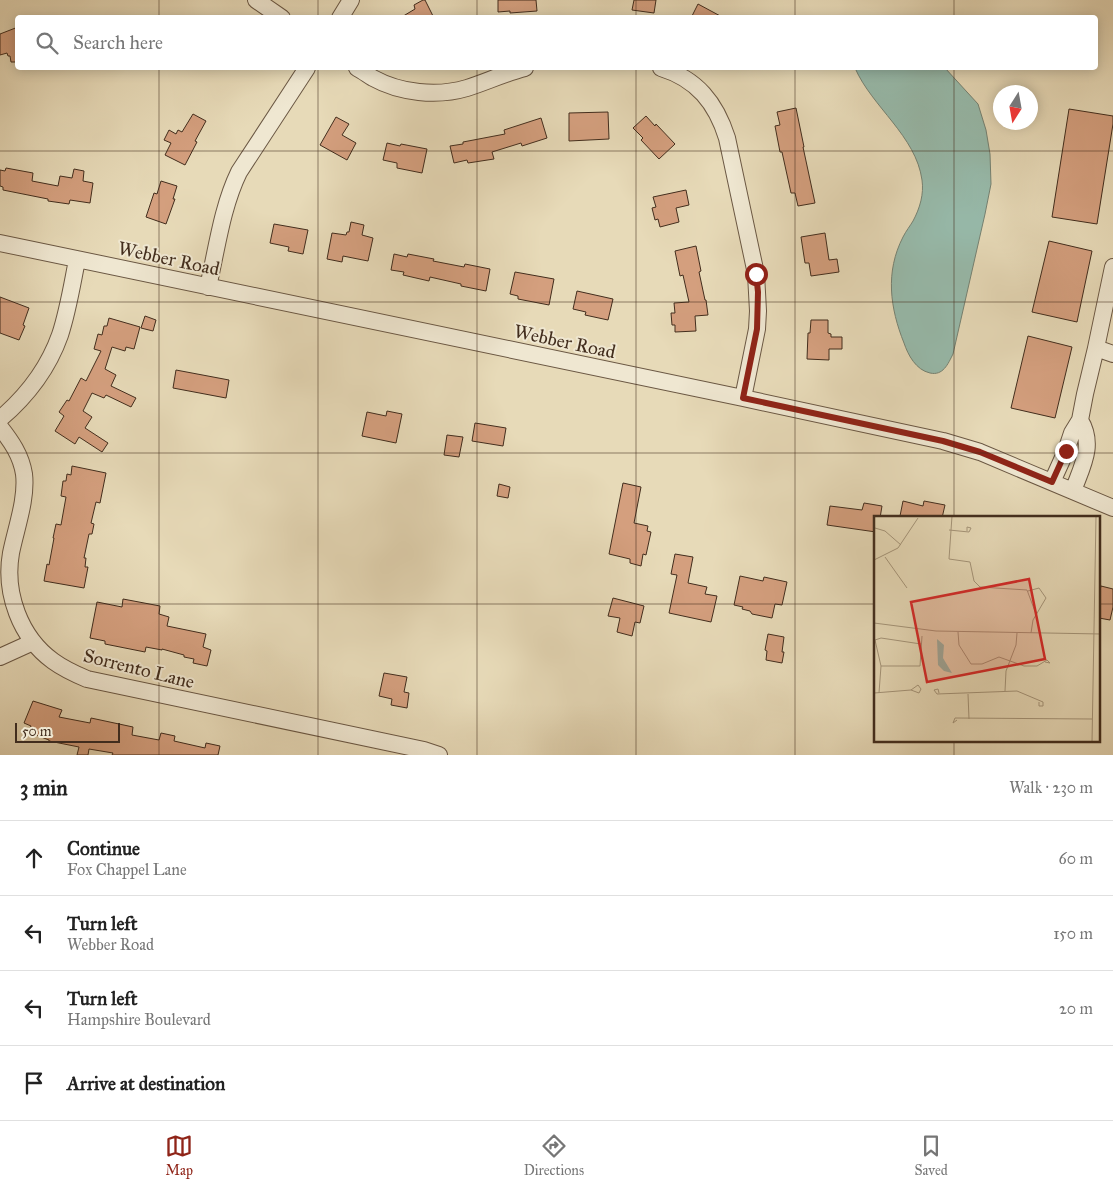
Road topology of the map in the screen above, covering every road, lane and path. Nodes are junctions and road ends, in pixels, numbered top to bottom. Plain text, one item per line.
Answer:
1 (256, 0) edge
2 (351, 0) edge
3 (278, 15) edge
4 (342, 15) edge
5 (306, 70) edge
6 (360, 70) edge
7 (518, 70) edge
8 (670, 70) edge
9 (0, 243) edge
10 (77, 260) junction
11 (1113, 267) edge
12 (208, 286) junction
13 (1096, 348) junction
14 (1113, 354) edge
15 (743, 398) junction
16 (0, 419) edge
17 (1080, 420) junction
18 (0, 426) edge
19 (1052, 482) junction
20 (1073, 491) junction
21 (1113, 508) edge
22 (33, 642) junction
23 (0, 657) edge
24 (439, 755) edge

1 - 3 street
2 - 4 street
5 - 12 street
6 - 7 street
8 - 15 street
9 - 10 street, Webber Road
10 - 12 street, Webber Road
10 - 16 street
11 - 13 street
12 - 15 street, Webber Road
13 - 14 street
13 - 17 street
15 - 19 street, Webber Road
17 - 19 street
17 - 20 street
18 - 22 street, Sorrento Lane
19 - 20 street, Webber Road
20 - 21 street, Webber Road
22 - 23 street
22 - 24 street, Sorrento Lane

